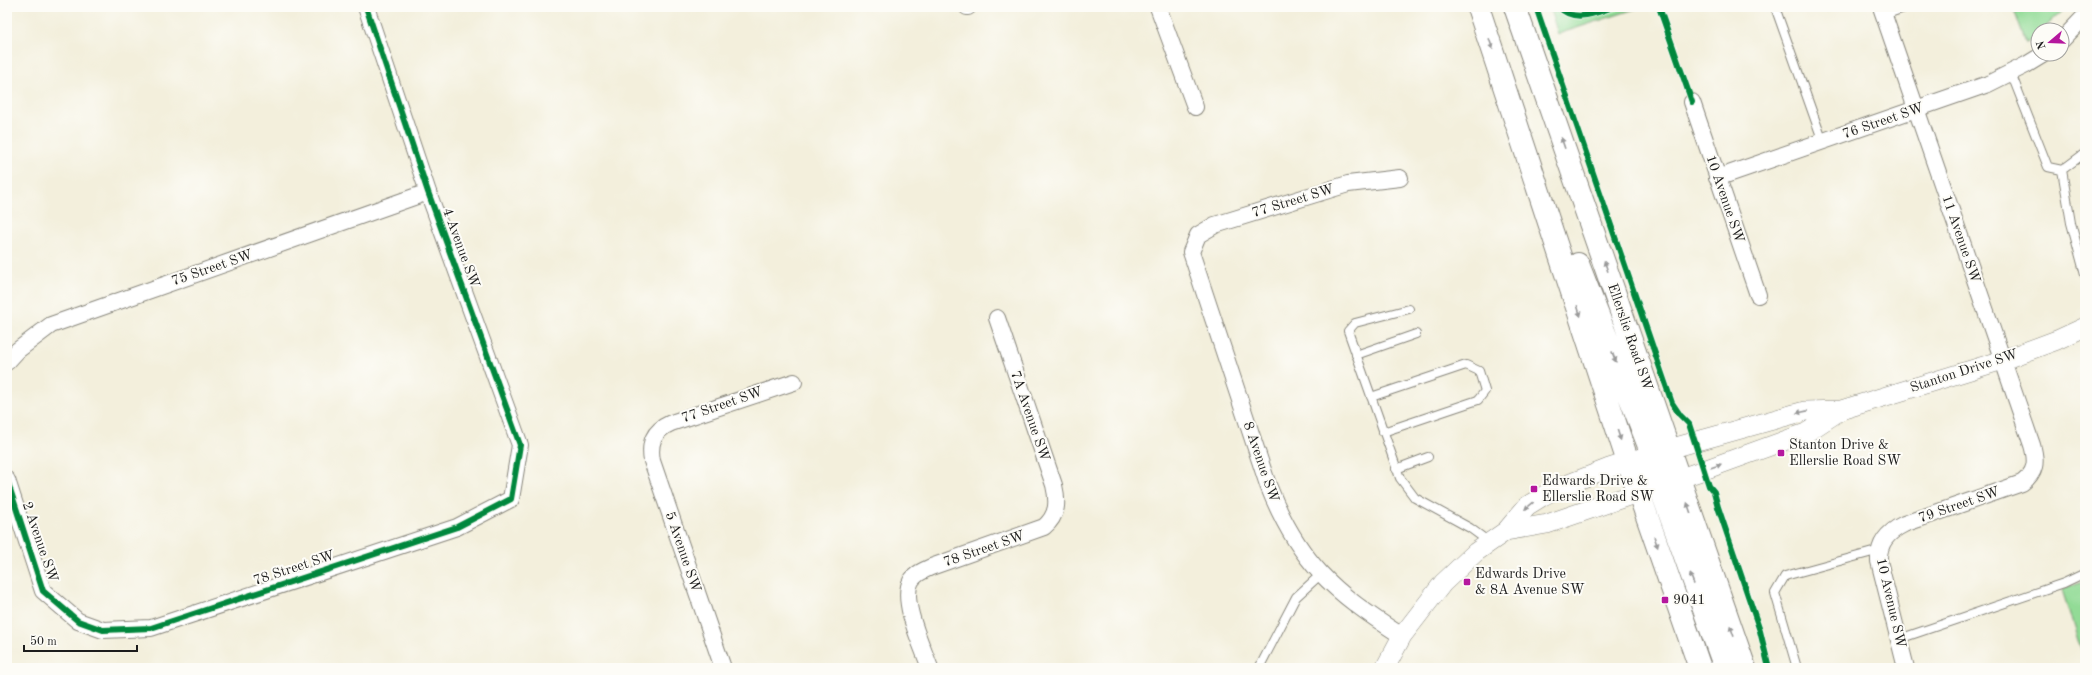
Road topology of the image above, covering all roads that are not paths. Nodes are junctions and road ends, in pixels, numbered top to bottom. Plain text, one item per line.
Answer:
1 (366, 7) edge
2 (1158, 7) edge
3 (1478, 7) edge
4 (1515, 7) edge
5 (1775, 7) edge
6 (1907, 7) edge
7 (1882, 11) edge
8 (2085, 16) edge
9 (2070, 32) edge
10 (2030, 62) edge
11 (2011, 73) junction
12 (1692, 102) dead end
13 (1195, 107) dead end
14 (1916, 109) junction
15 (1823, 142) junction
16 (2085, 153) edge
17 (2062, 170) junction
18 (1400, 178) dead end
19 (1717, 178) junction
20 (1536, 180) junction
21 (428, 192) junction
22 (1194, 242) joint
23 (2085, 275) edge
24 (1758, 295) dead end
25 (1409, 309) dead end
26 (997, 318) dead end
27 (2085, 327) edge
28 (1416, 334) dead end
29 (1356, 355) junction
30 (2003, 360) junction
31 (7, 362) edge
32 (794, 382) dead end
33 (1371, 397) junction
34 (1841, 410) junction
35 (1383, 432) junction
36 (654, 435) joint
37 (1661, 452) junction
38 (1428, 458) dead end
39 (1628, 462) junction
40 (1396, 469) junction
41 (2033, 472) joint
42 (7, 480) edge
43 (1669, 481) junction
44 (1638, 492) junction
45 (512, 499) joint
46 (1054, 515) joint
47 (1506, 531) junction
48 (1489, 542) junction
49 (1882, 545) junction
50 (2085, 573) edge
51 (1320, 575) junction
52 (78, 621) joint
53 (1402, 636) junction
54 (1899, 639) junction
55 (723, 668) edge
56 (930, 668) edge
57 (1259, 668) edge
58 (1385, 668) edge
59 (1700, 668) edge
60 (1726, 668) edge
61 (1745, 668) edge
62 (1798, 668) edge
63 (1906, 668) edge

1 - 21 street, 4 Avenue SW
2 - 13 street
3 -> 20 main road
37 -> 4 main road, Ellerslie Road SW
5 - 15 lane
6 - 7 lane
7 - 14 street, 11 Avenue SW
8 - 9 street
10 - 11 street, 76 Street SW
11 - 14 street, 76 Street SW
11 - 17 lane
12 - 19 street, 10 Avenue SW
14 - 15 street, 76 Street SW
14 - 30 street, 11 Avenue SW
15 - 19 street, 76 Street SW
16 - 17 lane
17 - 23 lane
18 - 22 street, 77 Street SW
19 - 24 street, 10 Avenue SW
20 -> 37 main road
20 -> 39 main road
21 - 31 street, 75 Street SW
21 - 45 street, 4 Avenue SW
22 - 51 street, 8 Avenue SW
25 - 29 lane
26 - 46 street, 7A Avenue SW
27 - 30 street, Stanton Drive SW
28 - 29 lane
29 - 33 lane
30 - 34 street, Stanton Drive SW
30 - 41 street, 11 Avenue SW
32 - 36 street, 77 Street SW
33 - 35 lane
33 - 35 lane
34 -> 37 street, Stanton Drive SW
43 -> 34 street, Stanton Drive SW
35 - 40 lane
36 - 55 street, 5 Avenue SW
37 - 39 street, Stanton Drive SW
37 - 43 main road, Ellerslie Road SW
38 - 40 lane
39 - 43 main road
39 - 44 main road
39 -> 47 street, Stanton Drive SW
40 - 48 lane
41 - 49 street, 79 Street SW
42 - 52 street, 2 Avenue SW
43 - 44 street, Stanton Drive SW
60 -> 43 main road
61 -> 43 main road, Ellerslie Road SW
44 - 47 street, Stanton Drive SW
44 -> 59 main road
45 - 52 street, 78 Street SW
46 - 56 street, 78 Street SW
47 - 48 street
48 - 53 street
49 - 54 street, 10 Avenue SW
49 - 62 lane
50 - 54 lane
51 - 53 street, 8 Avenue SW
51 - 57 lane
53 - 58 street
54 - 63 street, 10 Avenue SW

